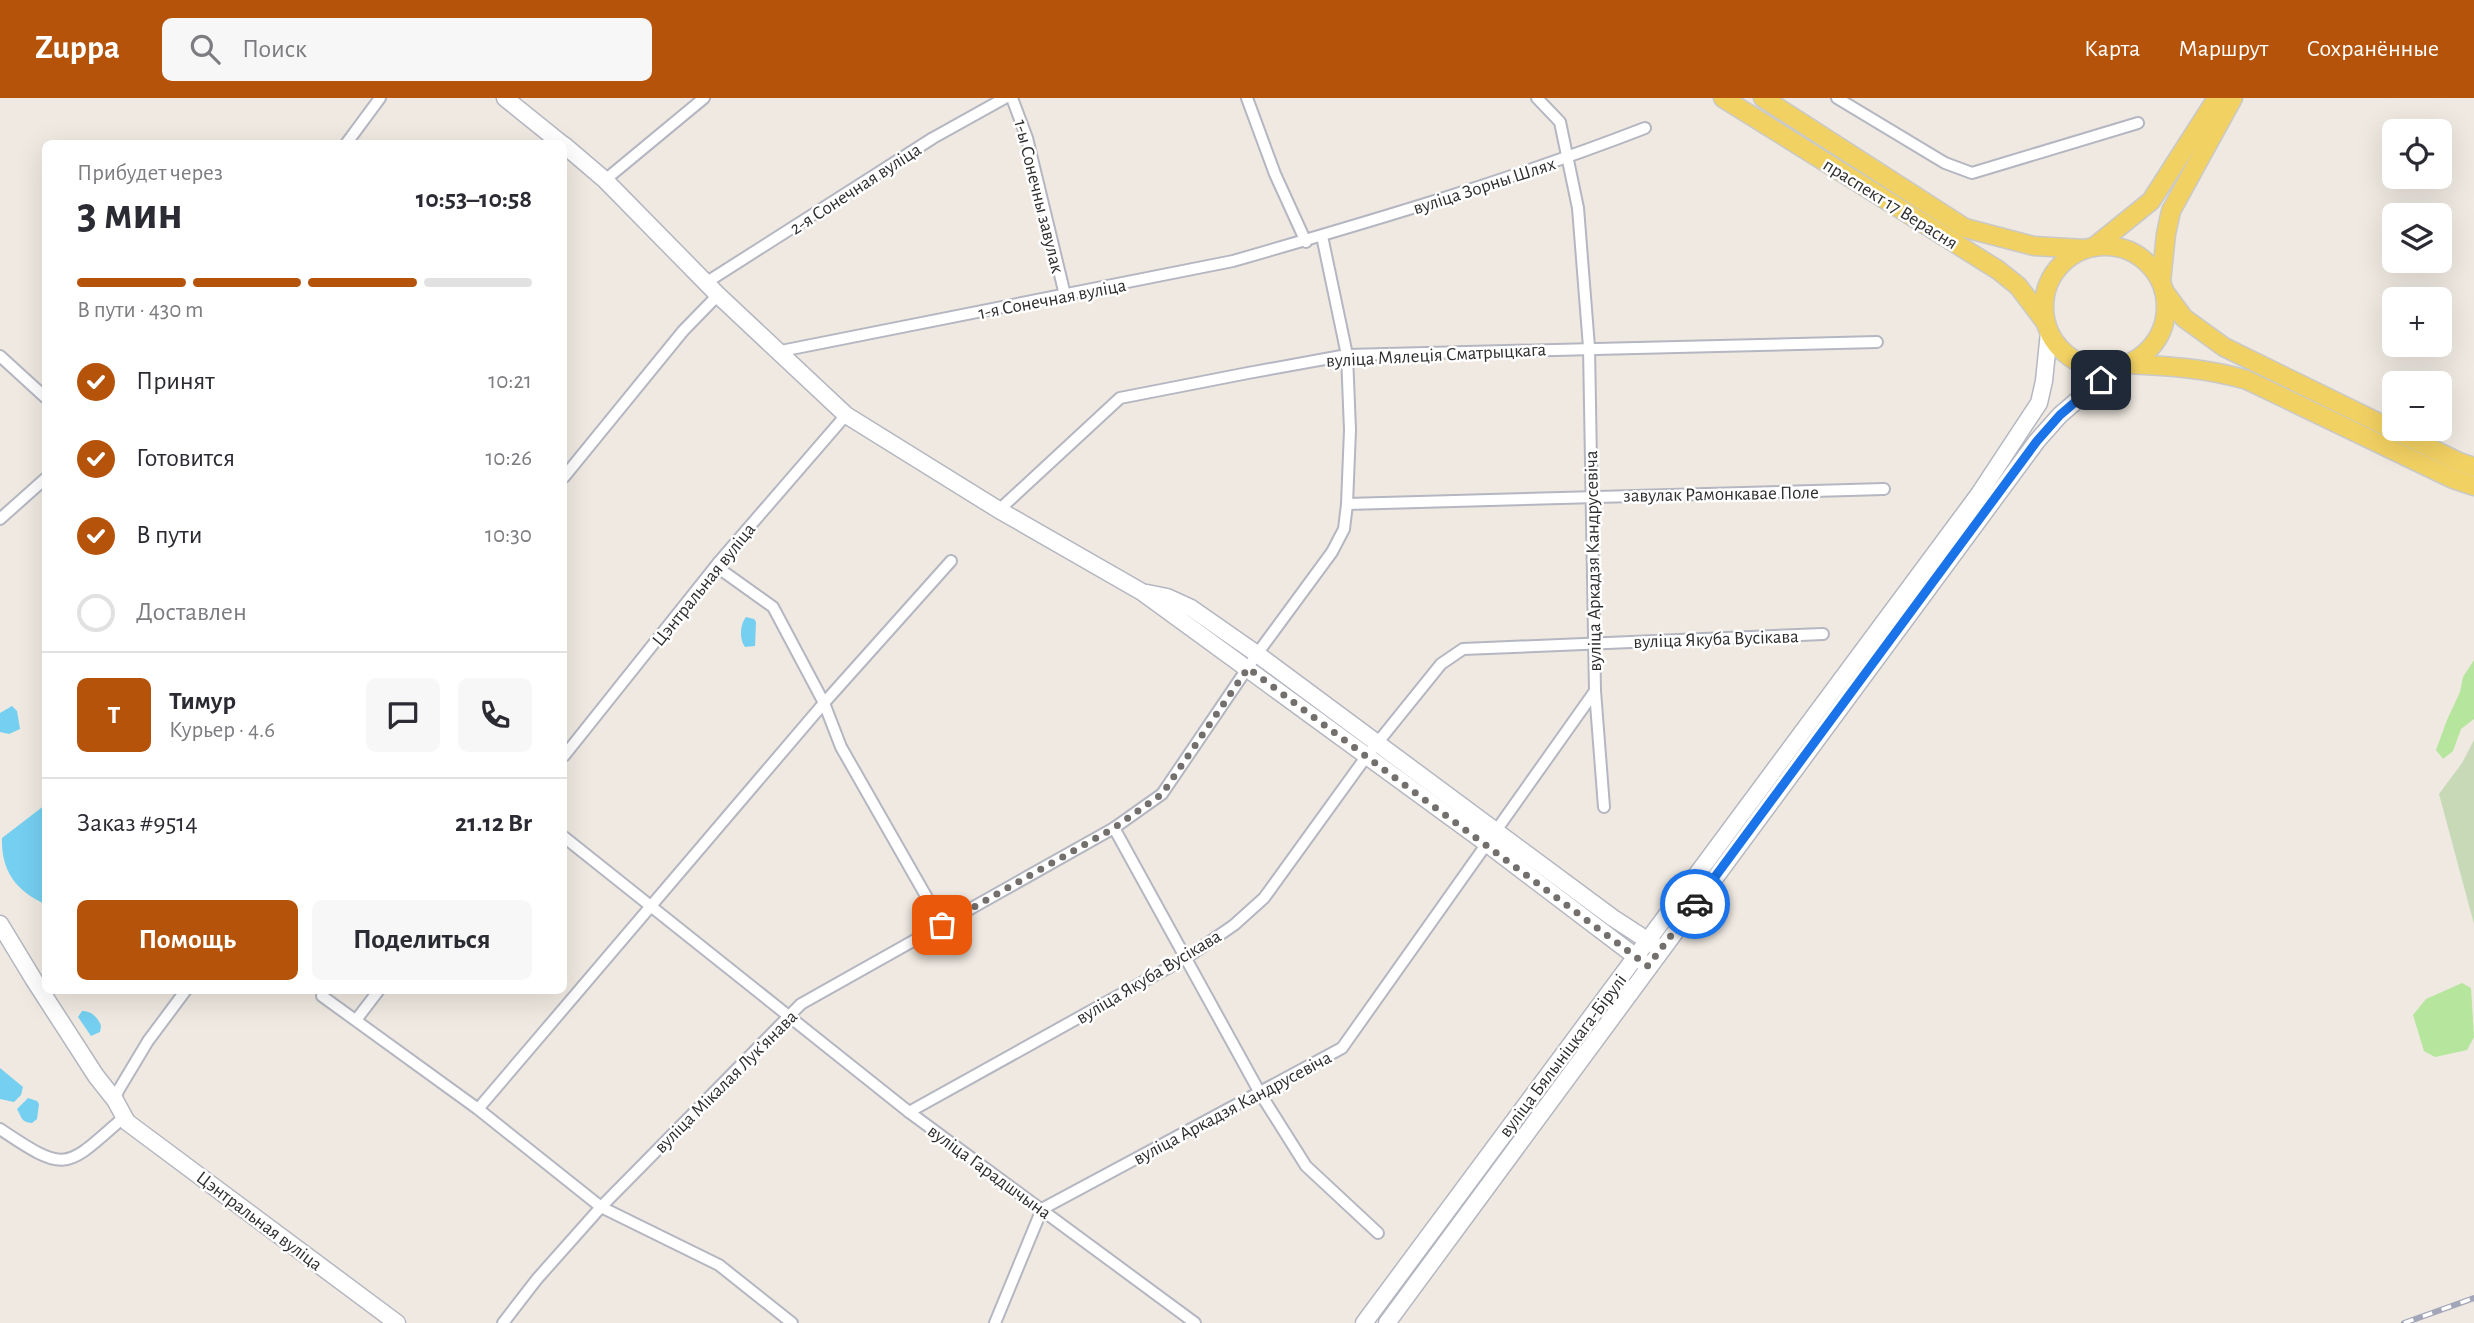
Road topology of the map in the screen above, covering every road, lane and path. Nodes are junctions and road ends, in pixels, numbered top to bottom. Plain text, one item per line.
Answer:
1 (380, 98) edge
2 (704, 98) edge
3 (1005, 98) edge
4 (1012, 98) edge
5 (1247, 98) edge
6 (1537, 98) edge
7 (1723, 98) edge
8 (1763, 98) edge
9 (1838, 98) edge
10 (2217, 98) edge
11 (2233, 98) edge
12 (513, 100) edge
13 (2137, 123) dead end
14 (1645, 128) dead end
15 (349, 140) edge
16 (558, 140) edge
17 (567, 147) edge
18 (1569, 158) junction
19 (605, 180) junction
20 (1322, 236) junction
21 (1306, 242) junction
22 (2090, 248) junction
23 (707, 282) junction
24 (2163, 286) junction
25 (718, 295) junction
26 (1065, 295) junction
27 (2048, 327) junction
28 (1877, 342) dead end
29 (1589, 347) junction
30 (780, 351) junction
31 (1347, 355) junction
32 (0, 356) edge
33 (2121, 366) junction
34 (42, 394) edge
35 (846, 415) junction
36 (2474, 467) edge
37 (567, 473) edge
38 (42, 482) edge
39 (2474, 486) edge
40 (1884, 489) dead end
41 (1591, 496) junction
42 (1347, 504) junction
43 (999, 510) junction
44 (0, 519) edge
45 (951, 561) dead end
46 (718, 563) junction
47 (1142, 592) junction
48 (1824, 635) dead end
49 (1593, 642) junction
50 (1257, 654) junction
51 (1248, 668) junction
52 (1595, 691) junction
53 (824, 703) junction
54 (1377, 743) junction
55 (567, 752) edge
56 (1366, 757) junction
57 (1604, 807) dead end
58 (1114, 828) junction
59 (1490, 836) junction
60 (567, 839) edge
61 (650, 907) junction
62 (0, 924) edge
63 (942, 925) junction
64 (1654, 945) junction
65 (1186, 958) junction
66 (1641, 961) junction
67 (42, 990) edge
68 (44, 994) edge
69 (183, 994) edge
70 (376, 994) edge
71 (322, 996) dead end
72 (789, 1014) junction
73 (356, 1020) junction
74 (1260, 1093) junction
75 (115, 1100) junction
76 (478, 1110) junction
77 (909, 1112) junction
78 (123, 1118) junction
79 (0, 1129) edge
80 (601, 1206) junction
81 (1042, 1209) junction
82 (1378, 1233) dead end
83 (397, 1323) edge
84 (503, 1323) edge
85 (792, 1323) edge
86 (995, 1323) edge
87 (1195, 1323) edge
88 (1364, 1323) edge
89 (1387, 1323) edge

1 - 15 street
2 - 19 street
3 - 23 street, 2-я Сонечная вуліца
4 - 26 street, 1-ы Сонечны завулак
5 - 21 street
6 - 18 street, вуліца Аркадзя Кандрусевіча
7 - 27 main road, праспект 17 Верасня
8 - 22 main road, праспект 17 Верасня
9 - 13 street
10 - 22 main road
11 - 24 main road
12 - 16 main road
14 - 18 street, вуліца Зорны Шлях
17 - 19 main road
18 - 20 street, вуліца Зорны Шлях
18 - 29 street, вуліца Аркадзя Кандрусевіча
19 - 23 main road
20 - 21 street, 1-я Сонечная вуліца
20 - 31 street, вуліца Мікалая Лукʼянава
21 - 26 street, 1-я Сонечная вуліца
22 - 24 main road
22 - 27 main road
23 - 25 main road
24 - 33 main road
24 - 36 main road
25 - 30 main road
25 - 37 street
26 - 30 street, 1-я Сонечная вуліца
27 - 33 main road
27 - 64 main road, вуліца Бялыніцкага-Бірулі
28 - 29 street, вуліца Мялеція Сматрыцкага
29 - 31 street, вуліца Мялеція Сматрыцкага
29 - 41 street, вуліца Аркадзя Кандрусевіча
30 - 35 main road
31 - 42 street, вуліца Мікалая Лукʼянава
31 - 43 street, вуліца Мялеція Сматрыцкага
32 - 34 street
33 - 39 main road
33 - 64 main road, вуліца Бялыніцкага-Бірулі
35 - 43 main road
35 - 46 street, Цэнтральная вуліца
38 - 44 street
40 - 41 street, завулак Рамонкавае Поле
41 - 42 street, завулак Рамонкавае Поле
41 - 49 street, вуліца Аркадзя Кандрусевіча
42 - 50 street, вуліца Мікалая Лукʼянава
43 - 47 main road
45 - 53 street
46 - 53 street
46 - 55 street, Цэнтральная вуліца
47 - 50 main road
47 - 51 main road
48 - 49 street, вуліца Якуба Вусікава
49 - 52 street, вуліца Аркадзя Кандрусевіча
49 - 54 street, вуліца Якуба Вусікава
50 - 51 street, вуліца Мікалая Лукʼянава
50 - 54 main road
51 - 56 main road
51 - 58 street, вуліца Мікалая Лукʼянава
52 - 57 street
52 - 59 street, вуліца Аркадзя Кандрусевіча
53 - 61 street
53 - 63 street
54 - 56 street, вуліца Якуба Вусікава
54 - 59 main road
56 - 59 main road
56 - 65 street, вуліца Якуба Вусікава
58 - 63 street, вуліца Мікалая Лукʼянава
58 - 65 street
59 - 64 main road
59 - 66 main road
59 - 74 street, вуліца Аркадзя Кандрусевіча
60 - 61 street
61 - 72 street
61 - 76 street
62 - 67 main road, Цэнтральная вуліца
63 - 72 street, вуліца Мікалая Лукʼянава
64 - 66 main road, вуліца Бялыніцкага-Бірулі
65 - 74 street
65 - 77 street, вуліца Якуба Вусікава
66 - 88 main road, вуліца Бялыніцкага-Бірулі
66 - 89 main road, вуліца Бялыніцкага-Бірулі
68 - 75 main road, Цэнтральная вуліца
69 - 75 street
70 - 73 street
71 - 73 street
72 - 77 street, вуліца Гарадшчына
72 - 80 street, вуліца Мікалая Лукʼянава
73 - 76 street
74 - 81 street, вуліца Аркадзя Кандрусевіча
74 - 82 street
75 - 78 main road, Цэнтральная вуліца
76 - 80 street
77 - 81 street, вуліца Гарадшчына
78 - 79 street
78 - 83 main road, Цэнтральная вуліца
80 - 84 street, вуліца Мікалая Лукʼянава
80 - 85 street
81 - 86 street
81 - 87 street, вуліца Гарадшчына

